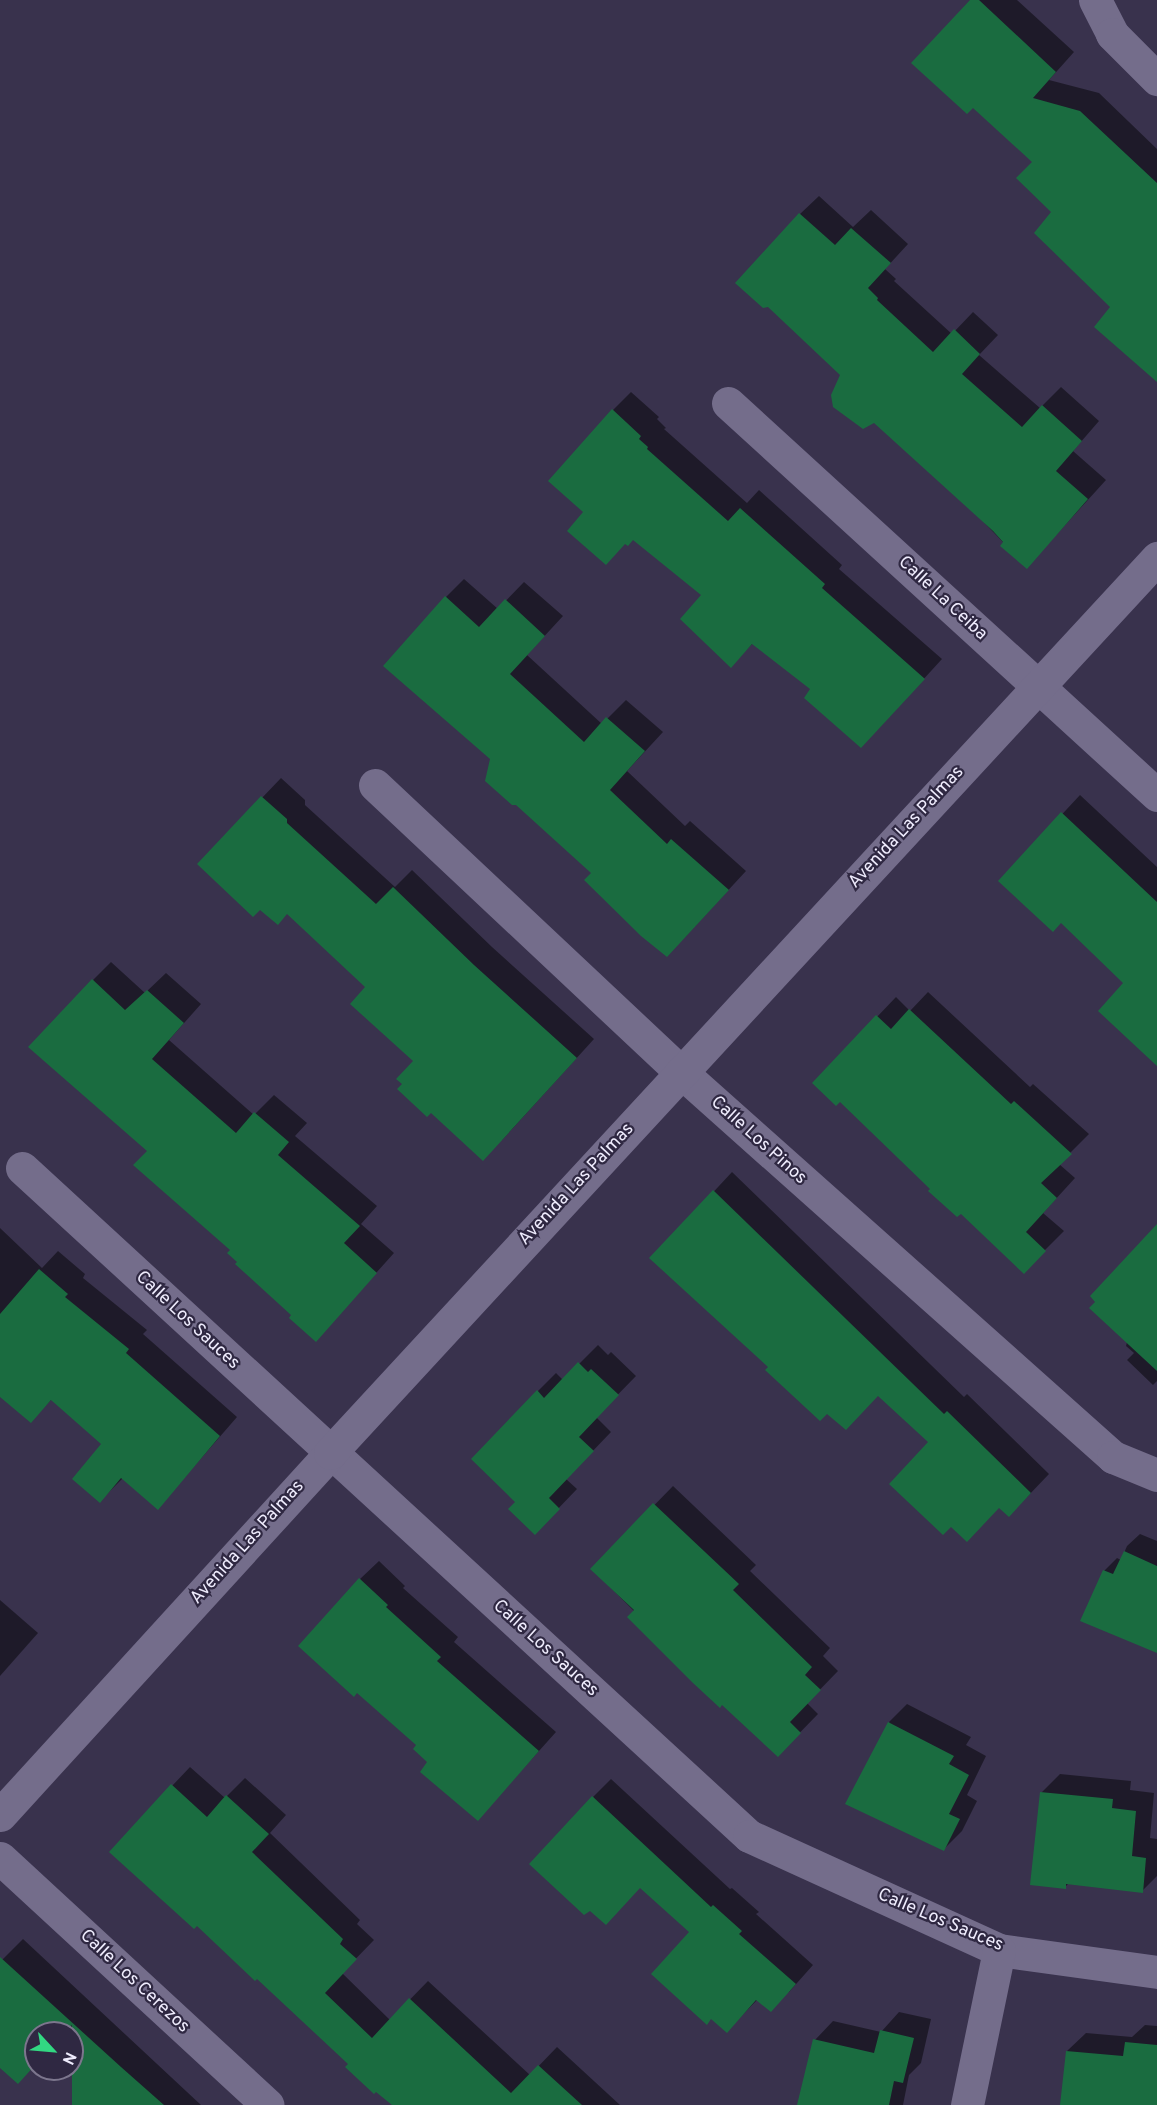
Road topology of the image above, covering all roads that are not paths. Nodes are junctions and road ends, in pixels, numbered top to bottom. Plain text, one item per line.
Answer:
1 (1095, 0) edge
2 (1157, 79) edge
3 (728, 403) dead end
4 (1157, 558) edge
5 (1038, 687) junction
6 (375, 785) dead end
7 (1157, 795) edge
8 (681, 1072) junction
9 (22, 1168) dead end
10 (330, 1453) junction
11 (1157, 1475) edge
12 (0, 1815) edge
13 (0, 1858) edge
14 (999, 1950) junction
15 (1157, 1971) edge
16 (268, 2105) edge
17 (967, 2105) edge

1 - 2 street
3 - 5 street, Calle La Ceiba
4 - 5 street, Avenida Las Palmas
5 - 7 street, Calle La Ceiba
5 - 8 street, Avenida Las Palmas
6 - 8 street, Calle Los Pinos
8 - 10 street, Avenida Las Palmas
8 - 11 street, Calle Los Pinos
9 - 10 street, Calle Los Sauces
10 - 12 street, Avenida Las Palmas
10 - 14 street, Calle Los Sauces
13 - 16 street, Calle Los Cerezos
14 - 15 street, Calle Los Sauces
14 - 17 street

